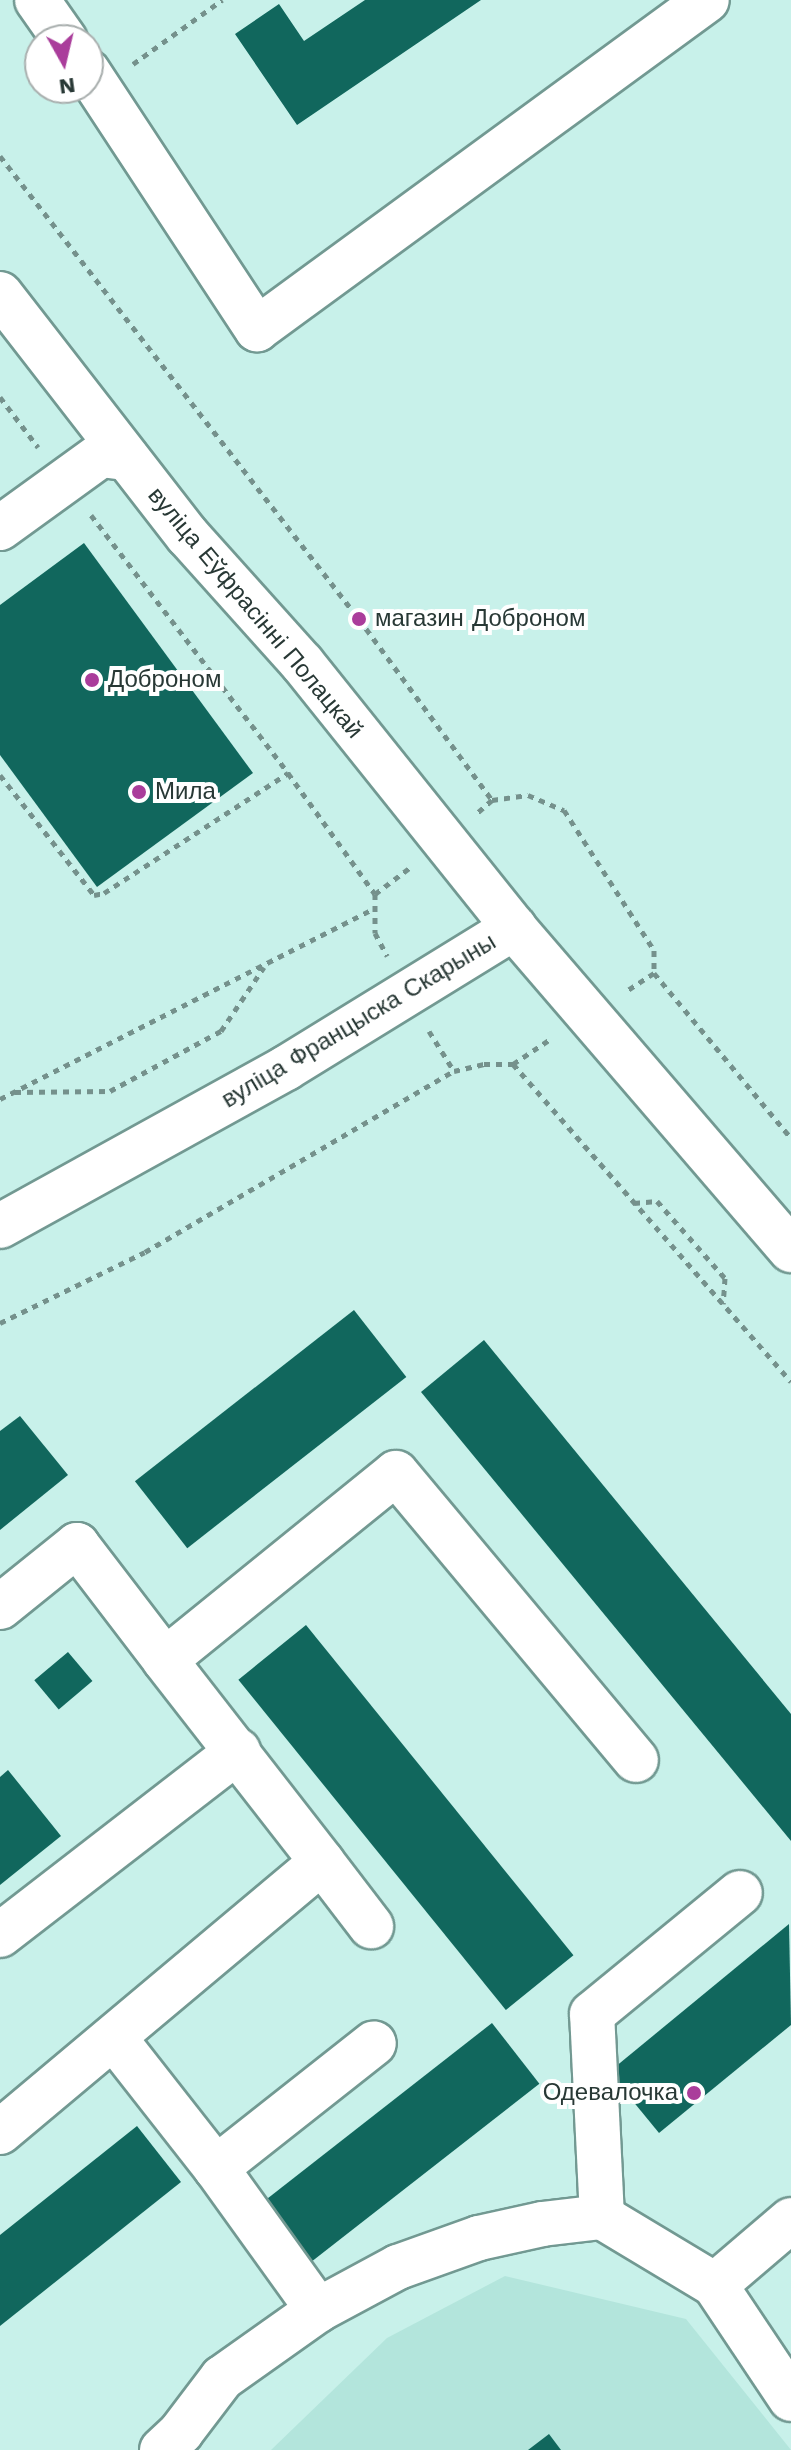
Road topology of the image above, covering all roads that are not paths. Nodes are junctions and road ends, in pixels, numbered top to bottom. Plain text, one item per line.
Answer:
1 (37, 0) edge
2 (707, 0) edge
3 (54, 24) edge
4 (104, 95) edge
5 (0, 294) edge
6 (127, 458) junction
7 (0, 528) edge
8 (514, 928) junction
9 (3, 1217) edge
10 (791, 1250) edge
11 (0, 1607) edge
12 (165, 1660) junction
13 (238, 1751) junction
14 (636, 1760) dead end
15 (322, 1862) junction
16 (740, 1893) dead end
17 (371, 1926) dead end
18 (0, 1935) edge
19 (114, 2038) junction
20 (374, 2043) dead end
21 (0, 2132) edge
22 (216, 2168) junction
23 (602, 2217) junction
24 (791, 2220) edge
25 (715, 2285) junction
26 (318, 2310) junction
27 (791, 2399) edge
28 (180, 2444) edge

1 - 3 street
2 - 4 street
5 - 6 street, вуліца Еўфрасінні Полацкай
6 - 7 street
6 - 8 street, вуліца Еўфрасінні Полацкай
8 - 9 street, вуліца Францыска Скарыны
8 - 10 street, вуліца Францыска Скарыны
11 - 12 street
12 - 13 street
12 - 14 street
13 - 15 street
13 - 18 street
15 - 17 street
15 - 19 street
16 - 23 street
19 - 21 street
19 - 22 street
20 - 22 street
22 - 26 street
23 - 25 street
23 - 26 street
24 - 25 street
25 - 27 street
26 - 28 street

